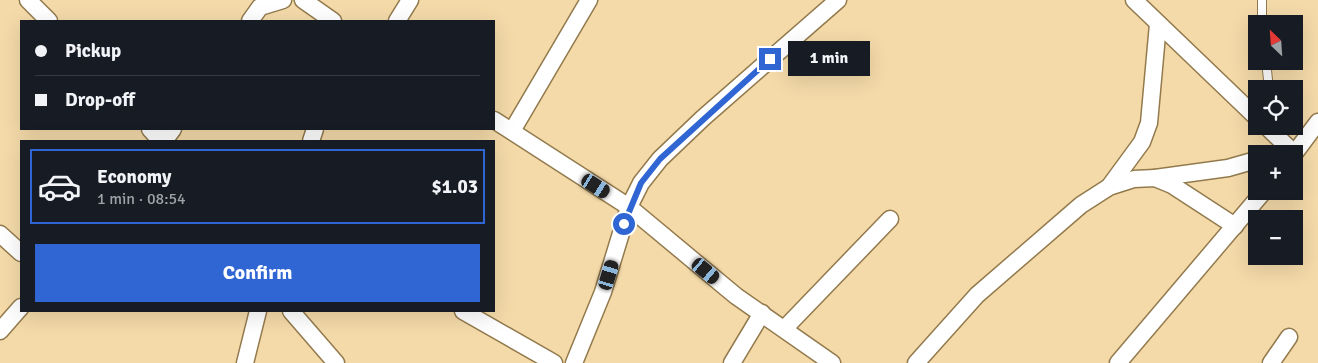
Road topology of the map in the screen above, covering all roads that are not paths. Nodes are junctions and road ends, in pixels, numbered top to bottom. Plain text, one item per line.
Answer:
1 (28, 0) edge
2 (283, 0) edge
3 (303, 0) edge
4 (410, 0) edge
5 (589, 0) edge
6 (838, 0) edge
7 (1134, 0) edge
8 (1262, 0) edge
9 (260, 3) edge
10 (1262, 15) edge
11 (48, 20) edge
12 (251, 20) edge
13 (332, 20) edge
14 (398, 20) edge
15 (1158, 24) junction
16 (1180, 46) junction
17 (1156, 64) junction
18 (1248, 110) edge
19 (495, 121) edge
20 (1318, 122) edge
21 (151, 130) edge
22 (172, 130) edge
23 (512, 131) junction
24 (1275, 135) edge
25 (162, 140) edge
26 (164, 140) edge
27 (1286, 145) edge
28 (1299, 145) edge
29 (1248, 162) edge
30 (1155, 178) junction
31 (1109, 187) junction
32 (1257, 200) edge
33 (629, 208) junction
34 (890, 219) dead end
35 (1235, 226) junction
36 (0, 234) edge
37 (20, 252) edge
38 (20, 308) edge
39 (258, 312) edge
40 (292, 312) edge
41 (464, 312) edge
42 (762, 313) junction
43 (785, 328) junction
44 (0, 331) edge
45 (1289, 337) dead end
46 (246, 363) edge
47 (336, 363) edge
48 (554, 363) edge
49 (574, 363) edge
50 (732, 363) edge
51 (832, 363) edge
52 (916, 363) edge
53 (1118, 363) edge
54 (1272, 363) edge

1 - 11 street
2 - 9 street
3 - 13 street
4 - 14 street
5 - 23 street
6 - 33 street
7 - 15 street
8 - 10 lane
9 - 12 street
15 - 16 street
15 - 17 street
16 - 17 street
16 - 18 street
17 - 31 street
19 - 23 street
20 - 28 street
21 - 25 street
22 - 26 street
23 - 33 street
24 - 27 street
29 - 30 street
30 - 31 street
30 - 35 street
31 - 52 street
32 - 35 street
33 - 42 street
33 - 49 street
34 - 43 street
35 - 53 street
36 - 37 street
38 - 44 street
39 - 46 street
40 - 47 street
41 - 48 street
42 - 43 street
42 - 50 street
43 - 51 street
45 - 54 street

